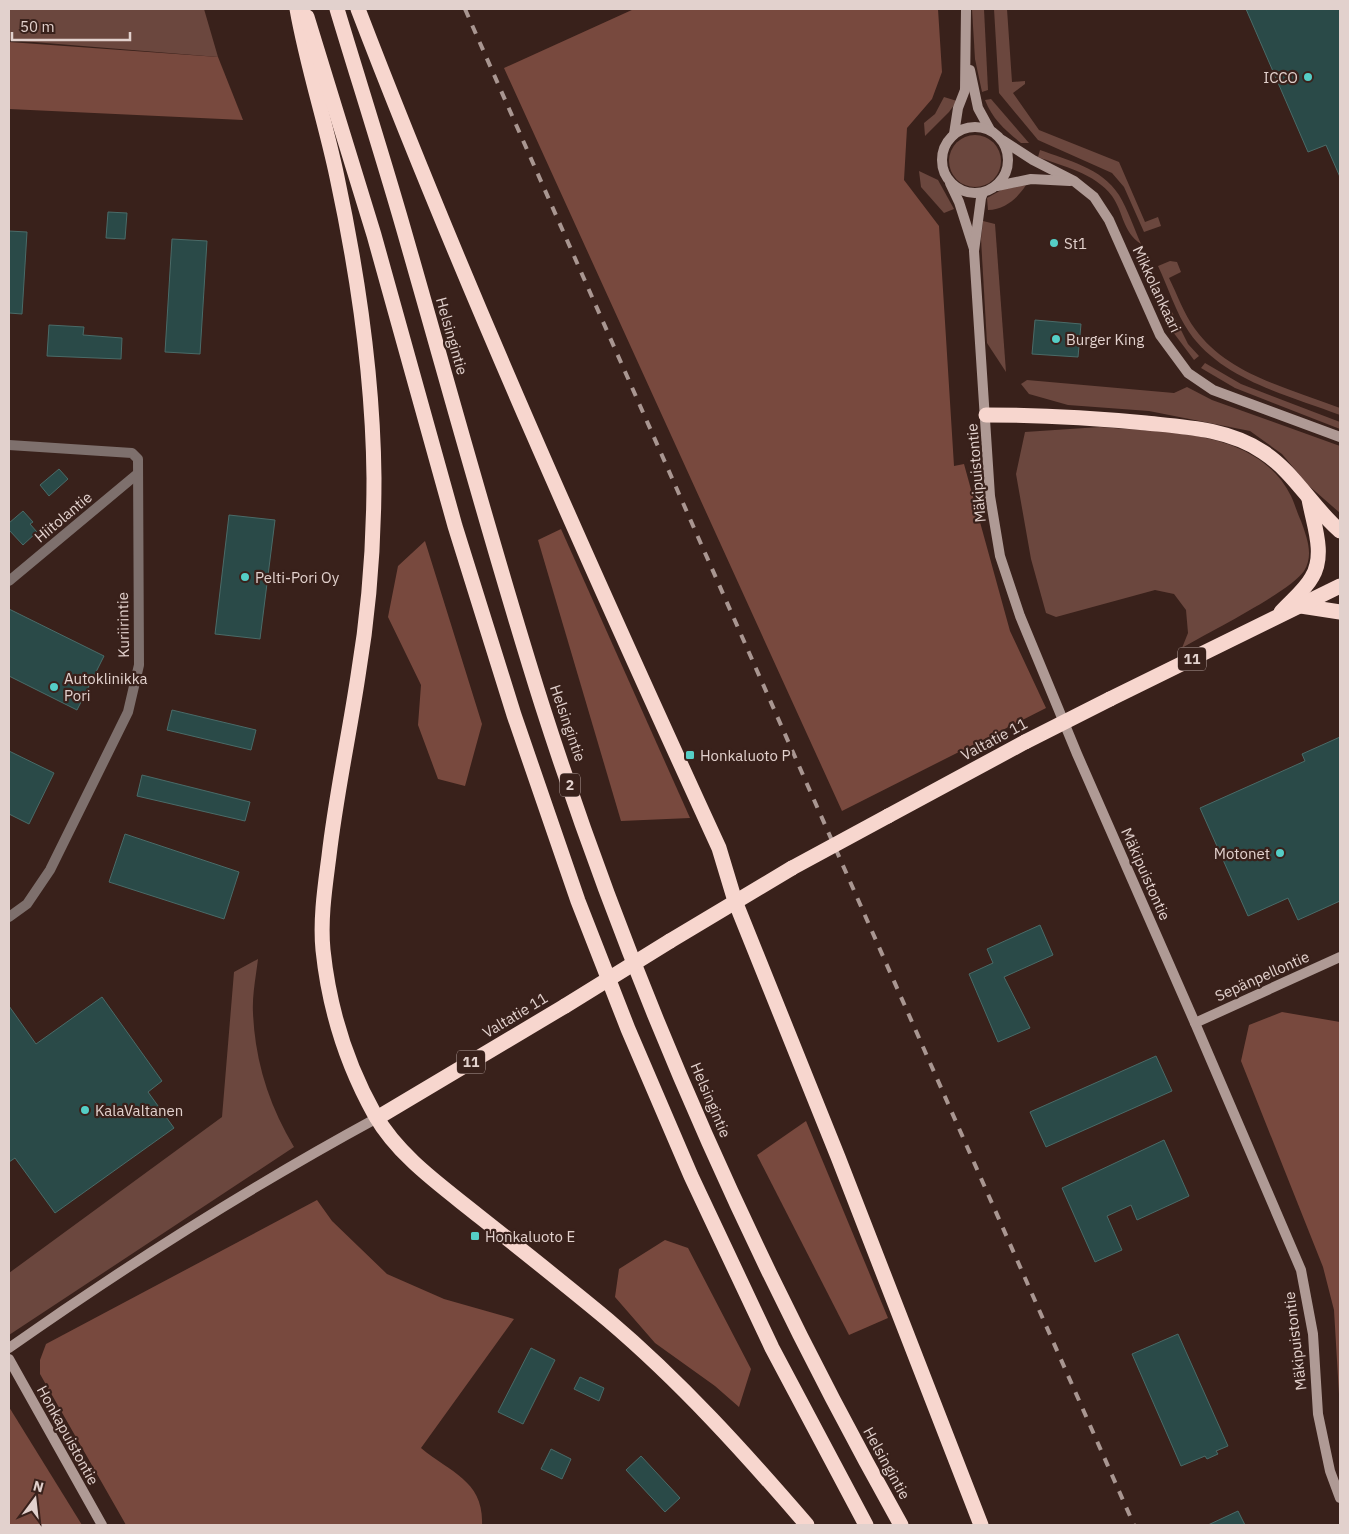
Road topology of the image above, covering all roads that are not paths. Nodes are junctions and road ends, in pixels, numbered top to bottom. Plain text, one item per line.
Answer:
1 (297, 9) edge
2 (304, 9) edge
3 (336, 9) edge
4 (358, 9) edge
5 (966, 9) edge
6 (967, 49) junction
7 (990, 130) junction
8 (954, 134) junction
9 (1002, 140) junction
10 (948, 180) junction
11 (1074, 181) junction
12 (997, 186) junction
13 (983, 193) junction
14 (974, 251) junction
15 (986, 415) junction
16 (1340, 437) edge
17 (9, 445) edge
18 (136, 475) junction
19 (1309, 499) junction
20 (1340, 530) edge
21 (9, 581) edge
22 (1340, 586) edge
23 (1301, 606) junction
24 (1340, 612) edge
25 (1275, 619) junction
26 (735, 901) junction
27 (9, 916) edge
28 (1340, 957) edge
29 (1195, 1022) junction
30 (377, 1118) junction
31 (9, 1348) edge
32 (9, 1359) edge
33 (1340, 1498) edge
34 (102, 1525) edge
35 (807, 1525) edge
36 (866, 1525) edge
37 (901, 1525) edge
38 (982, 1525) edge

1 - 30 highway
2 - 36 highway, 2
3 - 37 highway, Helsingintie / 2
4 - 26 highway
5 - 6 street
6 - 7 street
6 - 8 street
7 - 8 street
7 - 9 street
8 - 10 street
9 - 11 street, Mikkolankaari
9 - 12 street
10 - 13 street
10 - 14 street, Mäkipuistontie
11 - 12 street
11 - 16 street, Mikkolankaari
12 - 13 street
13 - 14 street, Mäkipuistontie
14 - 15 street, Mäkipuistontie
15 - 19 highway
15 - 29 street, Mäkipuistontie
17 - 18 street, Kuriirintie
18 - 21 street, Hiitolantie
18 - 27 street, Kuriirintie
19 - 20 highway
19 - 25 highway
22 - 23 highway, 11
23 - 24 highway
23 - 25 highway, 11
25 - 26 highway, Valtatie 11 / 11, bridge
26 - 30 highway, Valtatie 11 / 11, bridge
26 - 38 highway
28 - 29 street, Sepänpellontie
29 - 33 street, Mäkipuistontie
30 - 31 street
30 - 35 highway
32 - 34 street, Honkapuistontie

